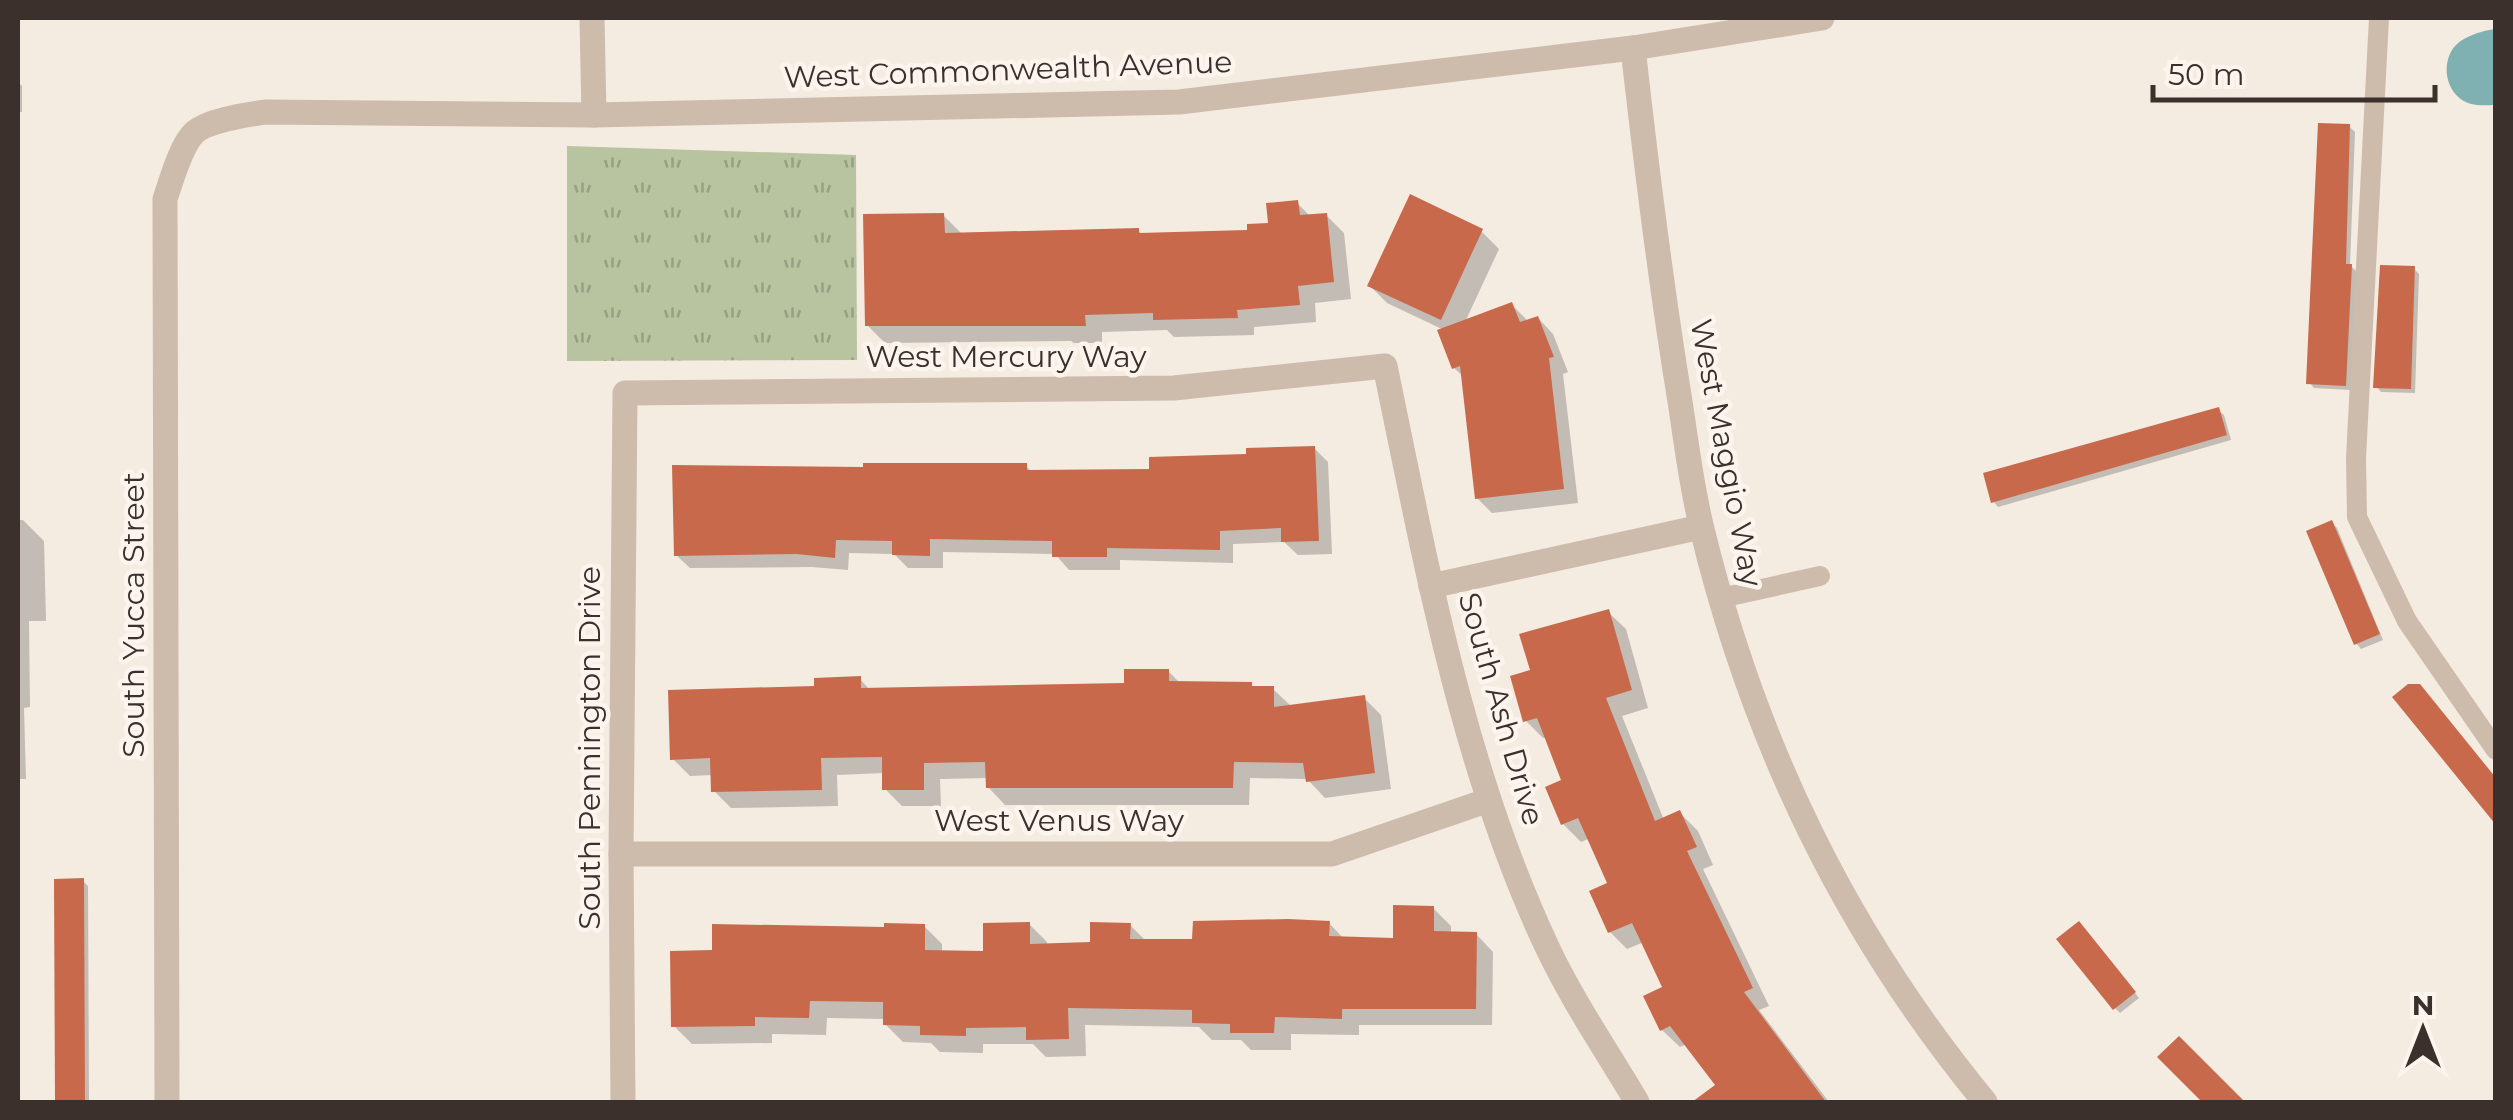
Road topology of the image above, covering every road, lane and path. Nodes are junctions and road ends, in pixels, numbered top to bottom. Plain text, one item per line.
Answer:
1 (592, 18) edge
2 (1822, 18) edge
3 (2379, 18) edge
4 (1633, 48) junction
5 (594, 115) junction
6 (194, 133) joint
7 (1386, 366) joint
8 (625, 393) joint
9 (1701, 527) junction
10 (1820, 576) dead end
11 (1430, 586) junction
12 (1721, 598) junction
13 (2496, 750) edge
14 (1489, 800) junction
15 (621, 854) junction
16 (167, 1102) edge
17 (624, 1102) edge
18 (1637, 1102) edge
19 (1985, 1102) edge

1 - 5 street
2 - 4 street, West Commonwealth Avenue
3 - 13 lane
4 - 5 street, West Commonwealth Avenue
4 - 9 street, West Maggio Way
5 - 6 street, West Commonwealth Avenue
6 - 16 street, South Yucca Street
7 - 8 street, West Mercury Way
7 - 11 street, South Ash Drive
8 - 15 street, South Pennington Drive
9 - 11 street
9 - 12 street, West Maggio Way
10 - 12 lane
11 - 14 street, South Ash Drive
12 - 19 street, West Maggio Way
14 - 15 street, West Venus Way
14 - 18 street, South Ash Drive
15 - 17 street, South Pennington Drive

